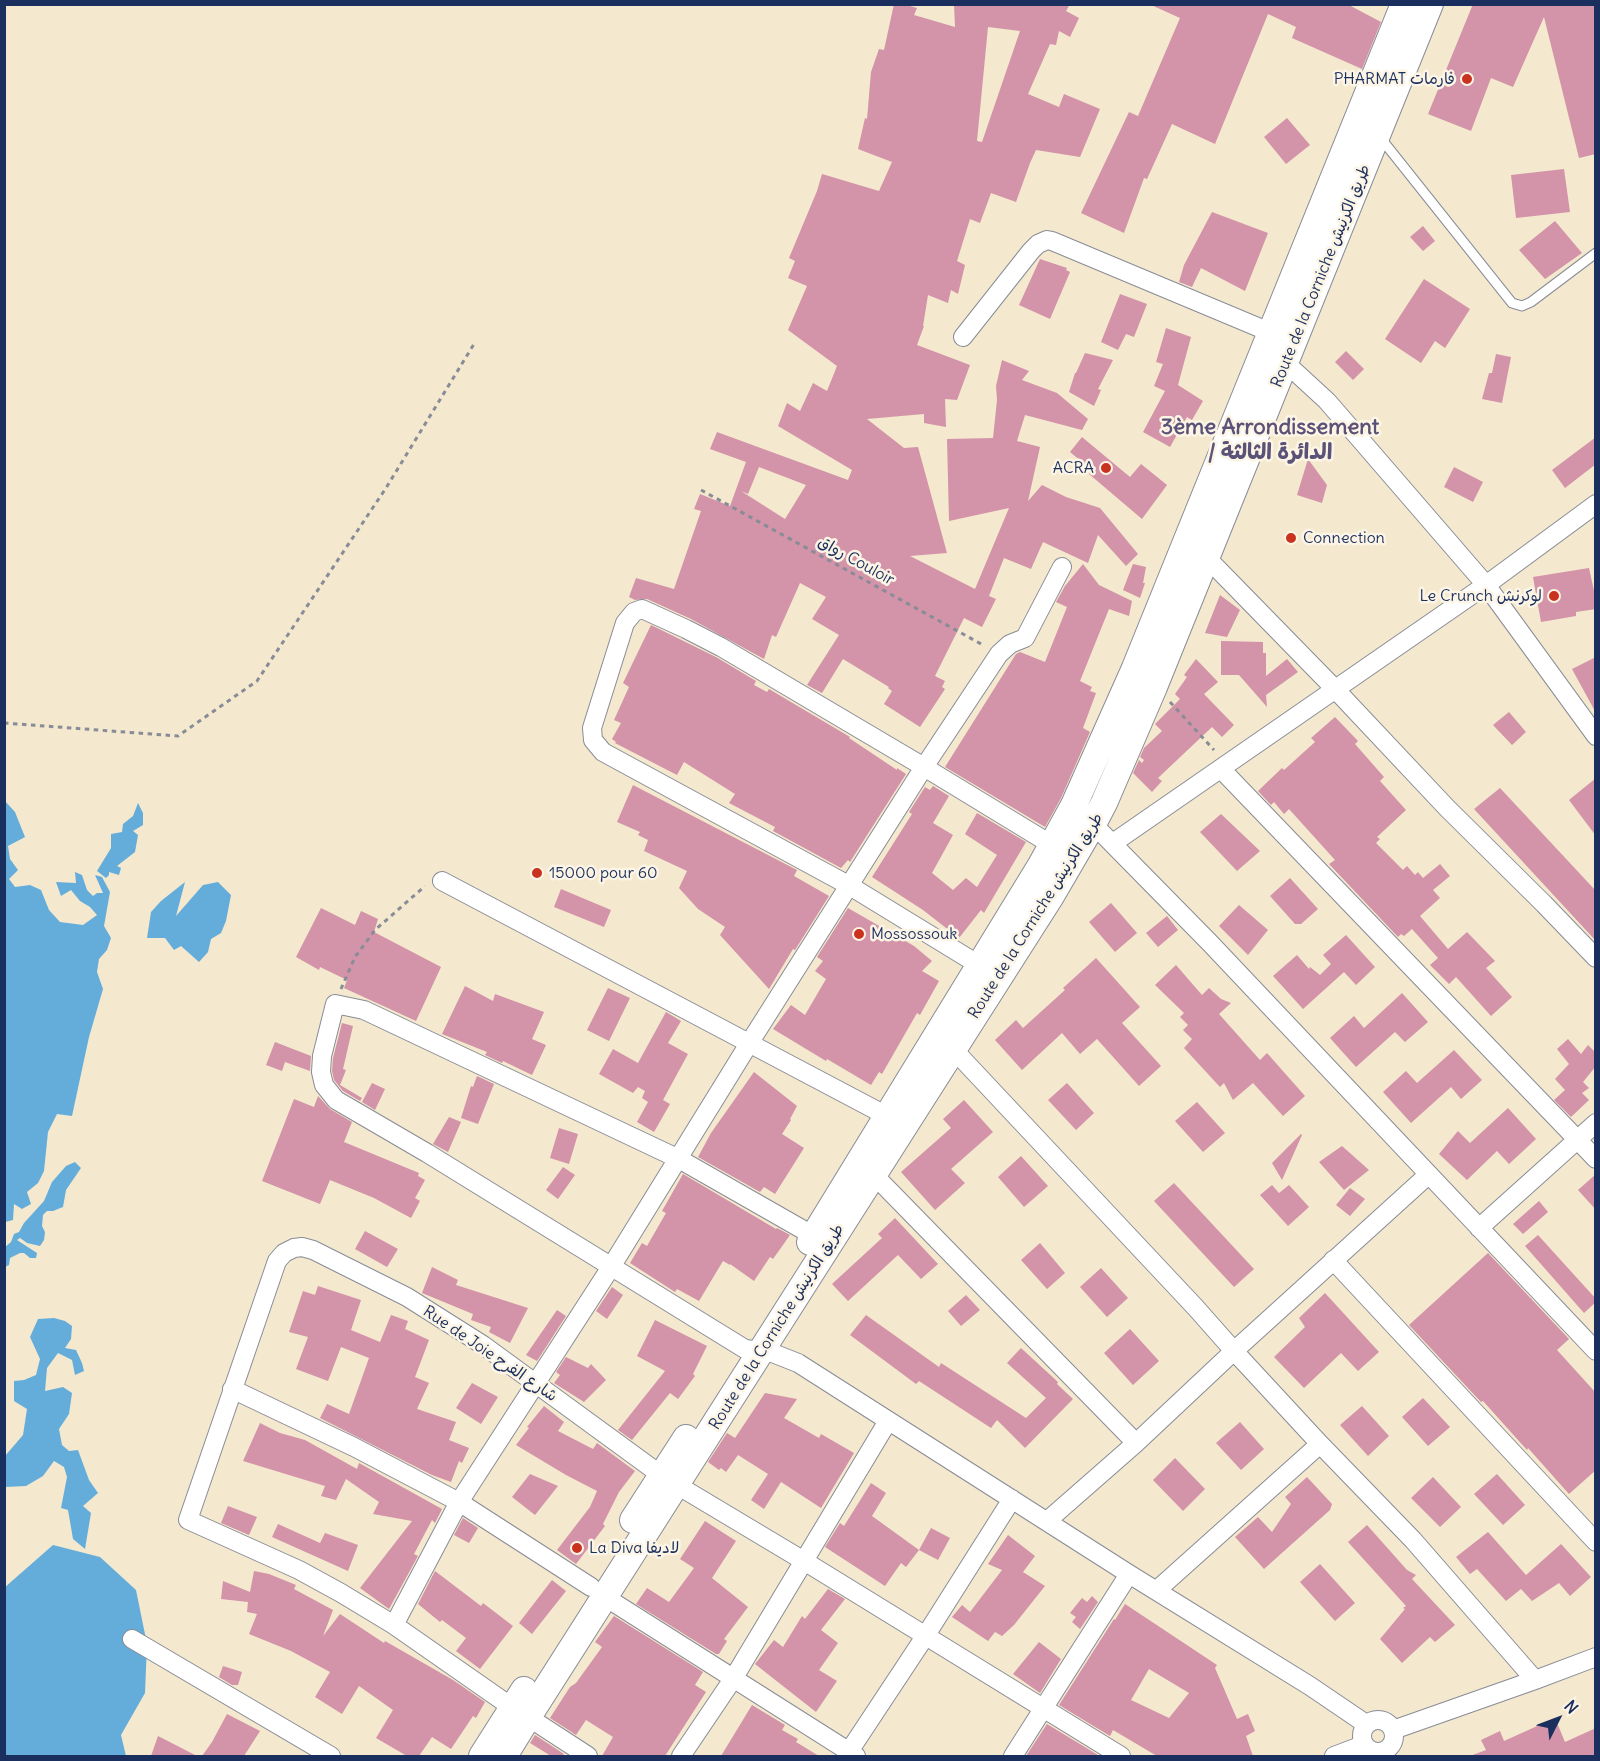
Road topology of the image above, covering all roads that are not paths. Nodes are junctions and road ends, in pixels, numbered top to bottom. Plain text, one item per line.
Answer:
1 (1404, 4) edge
2 (1430, 4) edge
3 (1369, 124) junction
4 (1596, 253) edge
5 (963, 337) dead end
6 (1269, 339) junction
7 (1286, 363) junction
8 (1596, 504) edge
9 (1207, 558) junction
10 (1062, 567) dead end
11 (1486, 585) junction
12 (1335, 688) junction
13 (1596, 736) edge
14 (924, 767) junction
15 (1221, 769) junction
16 (1094, 824) junction
17 (1113, 843) junction
18 (1052, 846) junction
19 (442, 881) road end
20 (850, 886) junction
21 (1596, 958) edge
22 (979, 965) junction
23 (750, 1042) junction
24 (953, 1049) junction
25 (887, 1116) junction
26 (1596, 1123) edge
27 (1577, 1140) junction
28 (679, 1159) junction
29 (1596, 1159) edge
30 (873, 1174) junction
31 (1428, 1175) junction
32 (1479, 1228) junction
33 (814, 1236) junction
34 (1333, 1260) junction
35 (611, 1267) junction
36 (753, 1350) junction
37 (1234, 1351) junction
38 (1596, 1352) edge
39 (536, 1384) junction
40 (232, 1389) junction
41 (888, 1421) junction
42 (1136, 1443) junction
43 (1320, 1444) junction
44 (669, 1480) junction
45 (1012, 1499) junction
46 (459, 1502) junction
47 (1047, 1521) junction
48 (1596, 1542) edge
49 (804, 1560) junction
50 (1129, 1574) junction
51 (1157, 1590) junction
52 (598, 1592) junction
53 (394, 1626) junction
54 (926, 1635) junction
55 (132, 1639) dead end
56 (1596, 1657) edge
57 (733, 1679) junction
58 (1535, 1680) junction
59 (1044, 1708) junction
60 (520, 1713) junction
61 (1366, 1724) junction
62 (1393, 1730) junction
63 (1374, 1751) edge
64 (850, 1755) edge
65 (331, 1756) edge
66 (482, 1756) edge
67 (504, 1756) edge
68 (588, 1756) edge
69 (681, 1756) edge
70 (1013, 1756) edge
71 (1122, 1756) edge
72 (1334, 1756) edge

1 - 3 street, Route de la Corniche طريق الكرنيش
2 - 3 street, Route de la Corniche طريق الكرنيش
3 - 4 lane
3 - 6 street, Route de la Corniche طريق الكرنيش
3 - 7 street, Route de la Corniche طريق الكرنيش
5 - 6 street
6 - 7 street
6 - 18 street, Route de la Corniche طريق الكرنيش
7 - 9 street, Route de la Corniche طريق الكرنيش
7 - 11 street
8 - 11 street
9 - 12 street
9 - 16 street, Route de la Corniche طريق الكرنيش
10 - 14 street
11 - 12 street
11 - 13 street
12 - 15 street
12 - 21 street
14 - 18 street
14 - 20 street
14 - 20 street
15 - 17 street
15 - 27 street
16 - 17 street
16 - 24 street, Route de la Corniche طريق الكرنيش
17 - 31 street
18 - 22 street, Route de la Corniche طريق الكرنيش
19 - 23 street
20 - 22 street
20 - 23 street
22 - 25 street, Route de la Corniche طريق الكرنيش
23 - 25 street
23 - 28 street
24 - 30 street, Route de la Corniche طريق الكرنيش
24 - 37 street
25 - 33 street, Route de la Corniche طريق الكرنيش
26 - 27 street
27 - 29 street
27 - 32 street
28 - 33 street
28 - 35 street
28 - 35 street
30 - 36 street, Route de la Corniche طريق الكرنيش
30 - 42 street
31 - 32 street
31 - 34 street
32 - 38 street
33 - 36 street, Route de la Corniche طريق الكرنيش
34 - 37 street
34 - 48 street
35 - 36 street
35 - 39 street
36 - 41 street
36 - 44 street, Route de la Corniche طريق الكرنيش
37 - 42 street
37 - 43 street
39 - 40 street, Rue de Joie شارع الفرح
39 - 44 street, Rue de Joie شارع الفرح
39 - 46 street
40 - 46 street
40 - 53 street
41 - 45 street
41 - 49 street
42 - 47 street
43 - 51 street
43 - 58 street
44 - 49 street, Rue de Joie شارع الفرح
44 - 52 street, Route de la Corniche طريق الكرنيش
45 - 47 street
45 - 54 street
46 - 52 street
46 - 53 street
47 - 50 street
49 - 54 street, Rue de Joie شارع الفرح
49 - 57 street
50 - 51 street
50 - 59 street
51 - 61 street
52 - 57 street
52 - 60 street, Route de la Corniche طريق الكرنيش
53 - 60 street
54 - 59 street, Rue de Joie شارع الفرح
54 - 64 street
55 - 65 street
56 - 58 street
57 - 64 street
57 - 69 street
58 - 62 street
59 - 70 street
59 - 71 street, Rue de Joie شارع الفرح
60 - 66 street, Route de la Corniche طريق الكرنيش
60 - 67 street, Route de la Corniche طريق الكرنيش
60 - 68 street
61 - 62 street
61 - 63 street
62 - 63 street
63 - 72 street

